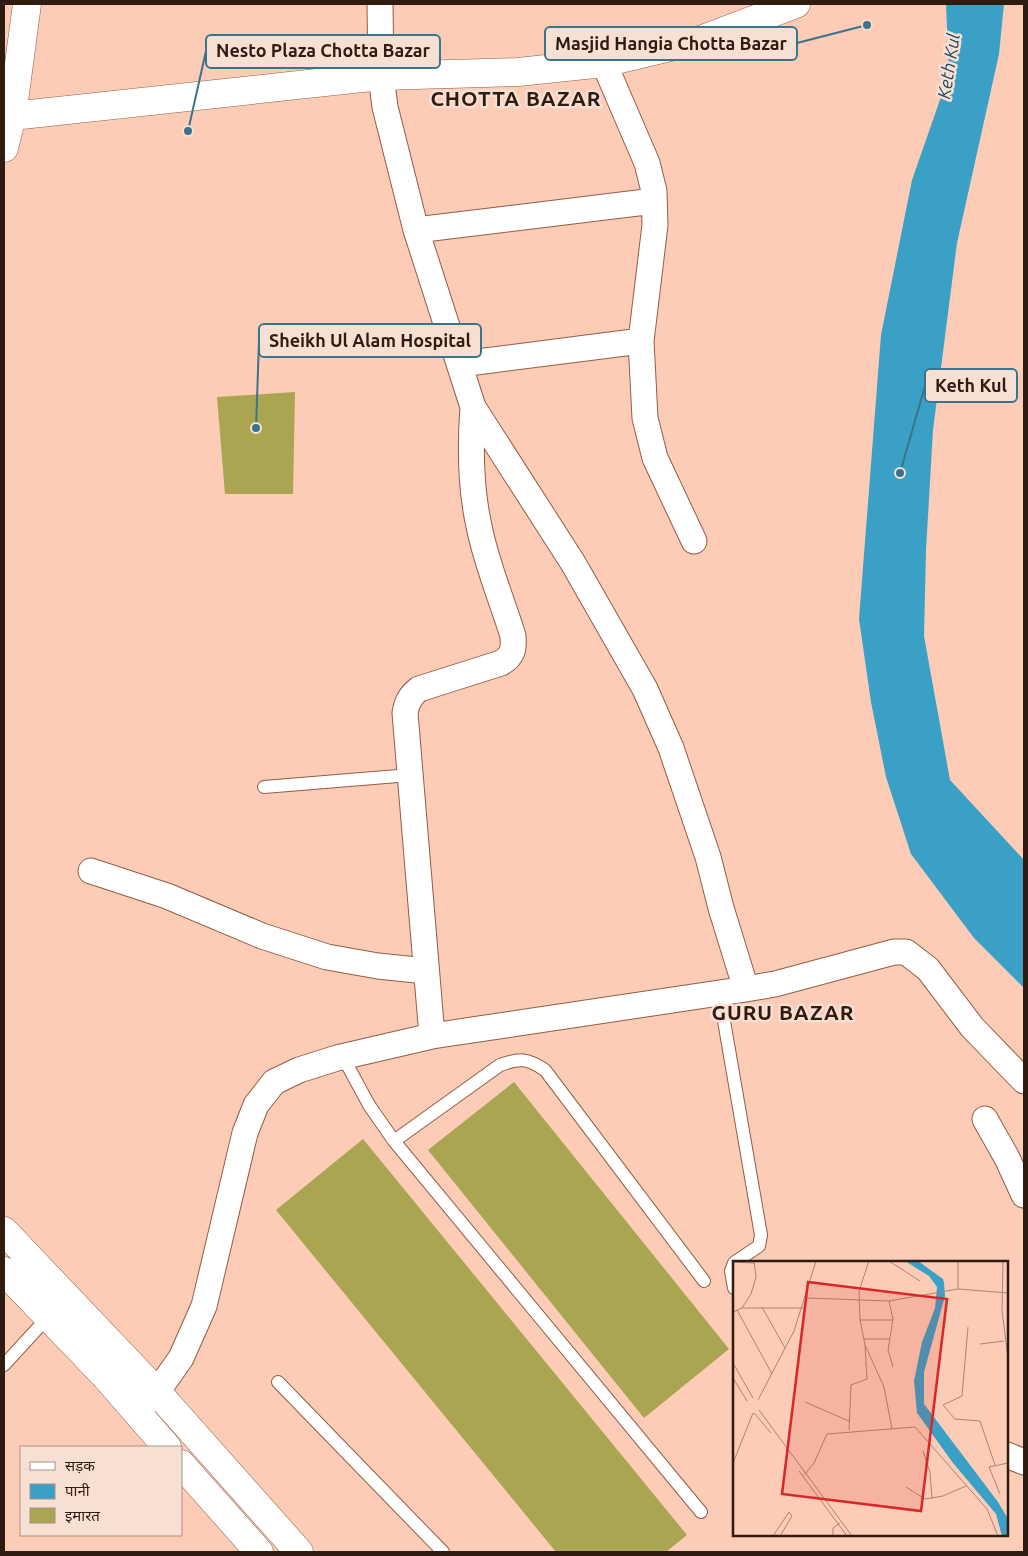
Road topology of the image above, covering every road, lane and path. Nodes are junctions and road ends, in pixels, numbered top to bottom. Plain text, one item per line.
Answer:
1 (27, 4) edge
2 (380, 4) edge
3 (796, 4) edge
4 (604, 63) junction
5 (381, 76) junction
6 (12, 116) junction
7 (4, 148) edge
8 (654, 201) junction
9 (416, 230) junction
10 (641, 341) junction
11 (461, 364) junction
12 (473, 407) junction
13 (694, 541) dead end
14 (410, 775) junction
15 (264, 787) dead end
16 (91, 871) dead end
17 (426, 971) junction
18 (746, 989) junction
19 (720, 992) junction
20 (432, 1036) junction
21 (342, 1057) junction
22 (1024, 1080) edge
23 (985, 1119) dead end
24 (394, 1141) junction
25 (1024, 1195) edge
26 (4, 1231) edge
27 (738, 1261) edge
28 (733, 1267) edge
29 (4, 1271) edge
30 (704, 1281) dead end
31 (733, 1282) edge
32 (48, 1317) junction
33 (4, 1365) edge
34 (278, 1382) dead end
35 (157, 1392) junction
36 (136, 1412) junction
37 (166, 1446) edge
38 (1008, 1455) edge
39 (1024, 1462) edge
40 (182, 1465) edge
41 (701, 1512) dead end
42 (259, 1552) edge
43 (299, 1552) edge
44 (443, 1552) edge

1 - 6 main road
2 - 5 street
3 - 4 main road
4 - 5 main road
4 - 8 street
5 - 6 main road
5 - 9 street
6 - 7 main road
8 - 9 street
8 - 10 street
9 - 11 street
10 - 11 street
10 - 13 street
11 - 12 street
12 - 14 street
12 - 18 street
14 - 15 lane
14 - 17 street
16 - 17 street
17 - 20 street
18 - 19 street
18 - 22 street
19 - 20 street
19 - 27 lane
20 - 21 street
21 - 24 lane
21 - 35 street
23 - 25 street
24 - 30 lane
24 - 41 lane
26 - 35 main road
28 - 31 lane
29 - 32 main road
32 - 33 lane
32 - 36 main road
34 - 44 lane
35 - 36 street
35 - 43 main road
36 - 37 main road
38 - 39 street
40 - 42 main road

